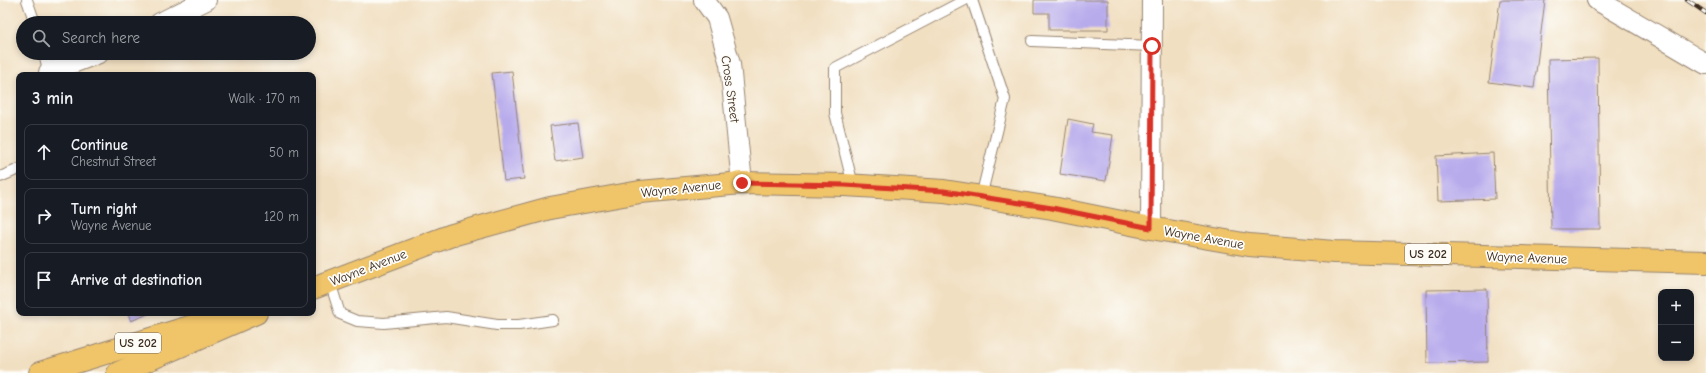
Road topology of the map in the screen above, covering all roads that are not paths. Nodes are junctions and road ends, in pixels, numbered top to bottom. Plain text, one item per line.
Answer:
1 (27, 0) edge
2 (206, 0) edge
3 (704, 0) edge
4 (965, 0) edge
5 (972, 0) edge
6 (1152, 0) edge
7 (1597, 0) edge
8 (33, 16) edge
9 (174, 16) edge
10 (1032, 41) dead end
11 (1152, 46) junction
12 (46, 60) edge
13 (82, 60) edge
14 (1706, 64) edge
15 (49, 72) edge
16 (54, 72) edge
17 (16, 170) edge
18 (0, 177) edge
19 (742, 183) junction
20 (853, 185) junction
21 (981, 197) junction
22 (1151, 228) junction
23 (1706, 262) edge
24 (321, 285) edge
25 (225, 316) edge
26 (249, 316) edge
27 (553, 320) dead end
28 (40, 373) edge
29 (118, 373) edge

1 - 8 lane
2 - 9 street
3 - 19 street, Cross Street
4 - 20 lane
5 - 21 lane
6 - 11 street
7 - 14 street
10 - 11 lane
11 - 22 street
12 - 15 lane
13 - 16 street
17 - 18 lane
19 - 20 main road, Wayne Avenue / US 202
19 - 24 main road, Wayne Avenue / US 202
20 - 21 main road, Wayne Avenue / US 202
21 - 22 main road, Wayne Avenue / US 202
22 - 23 main road, Wayne Avenue / US 202
24 - 27 lane
25 - 28 main road, US 202
26 - 29 main road, US 202

